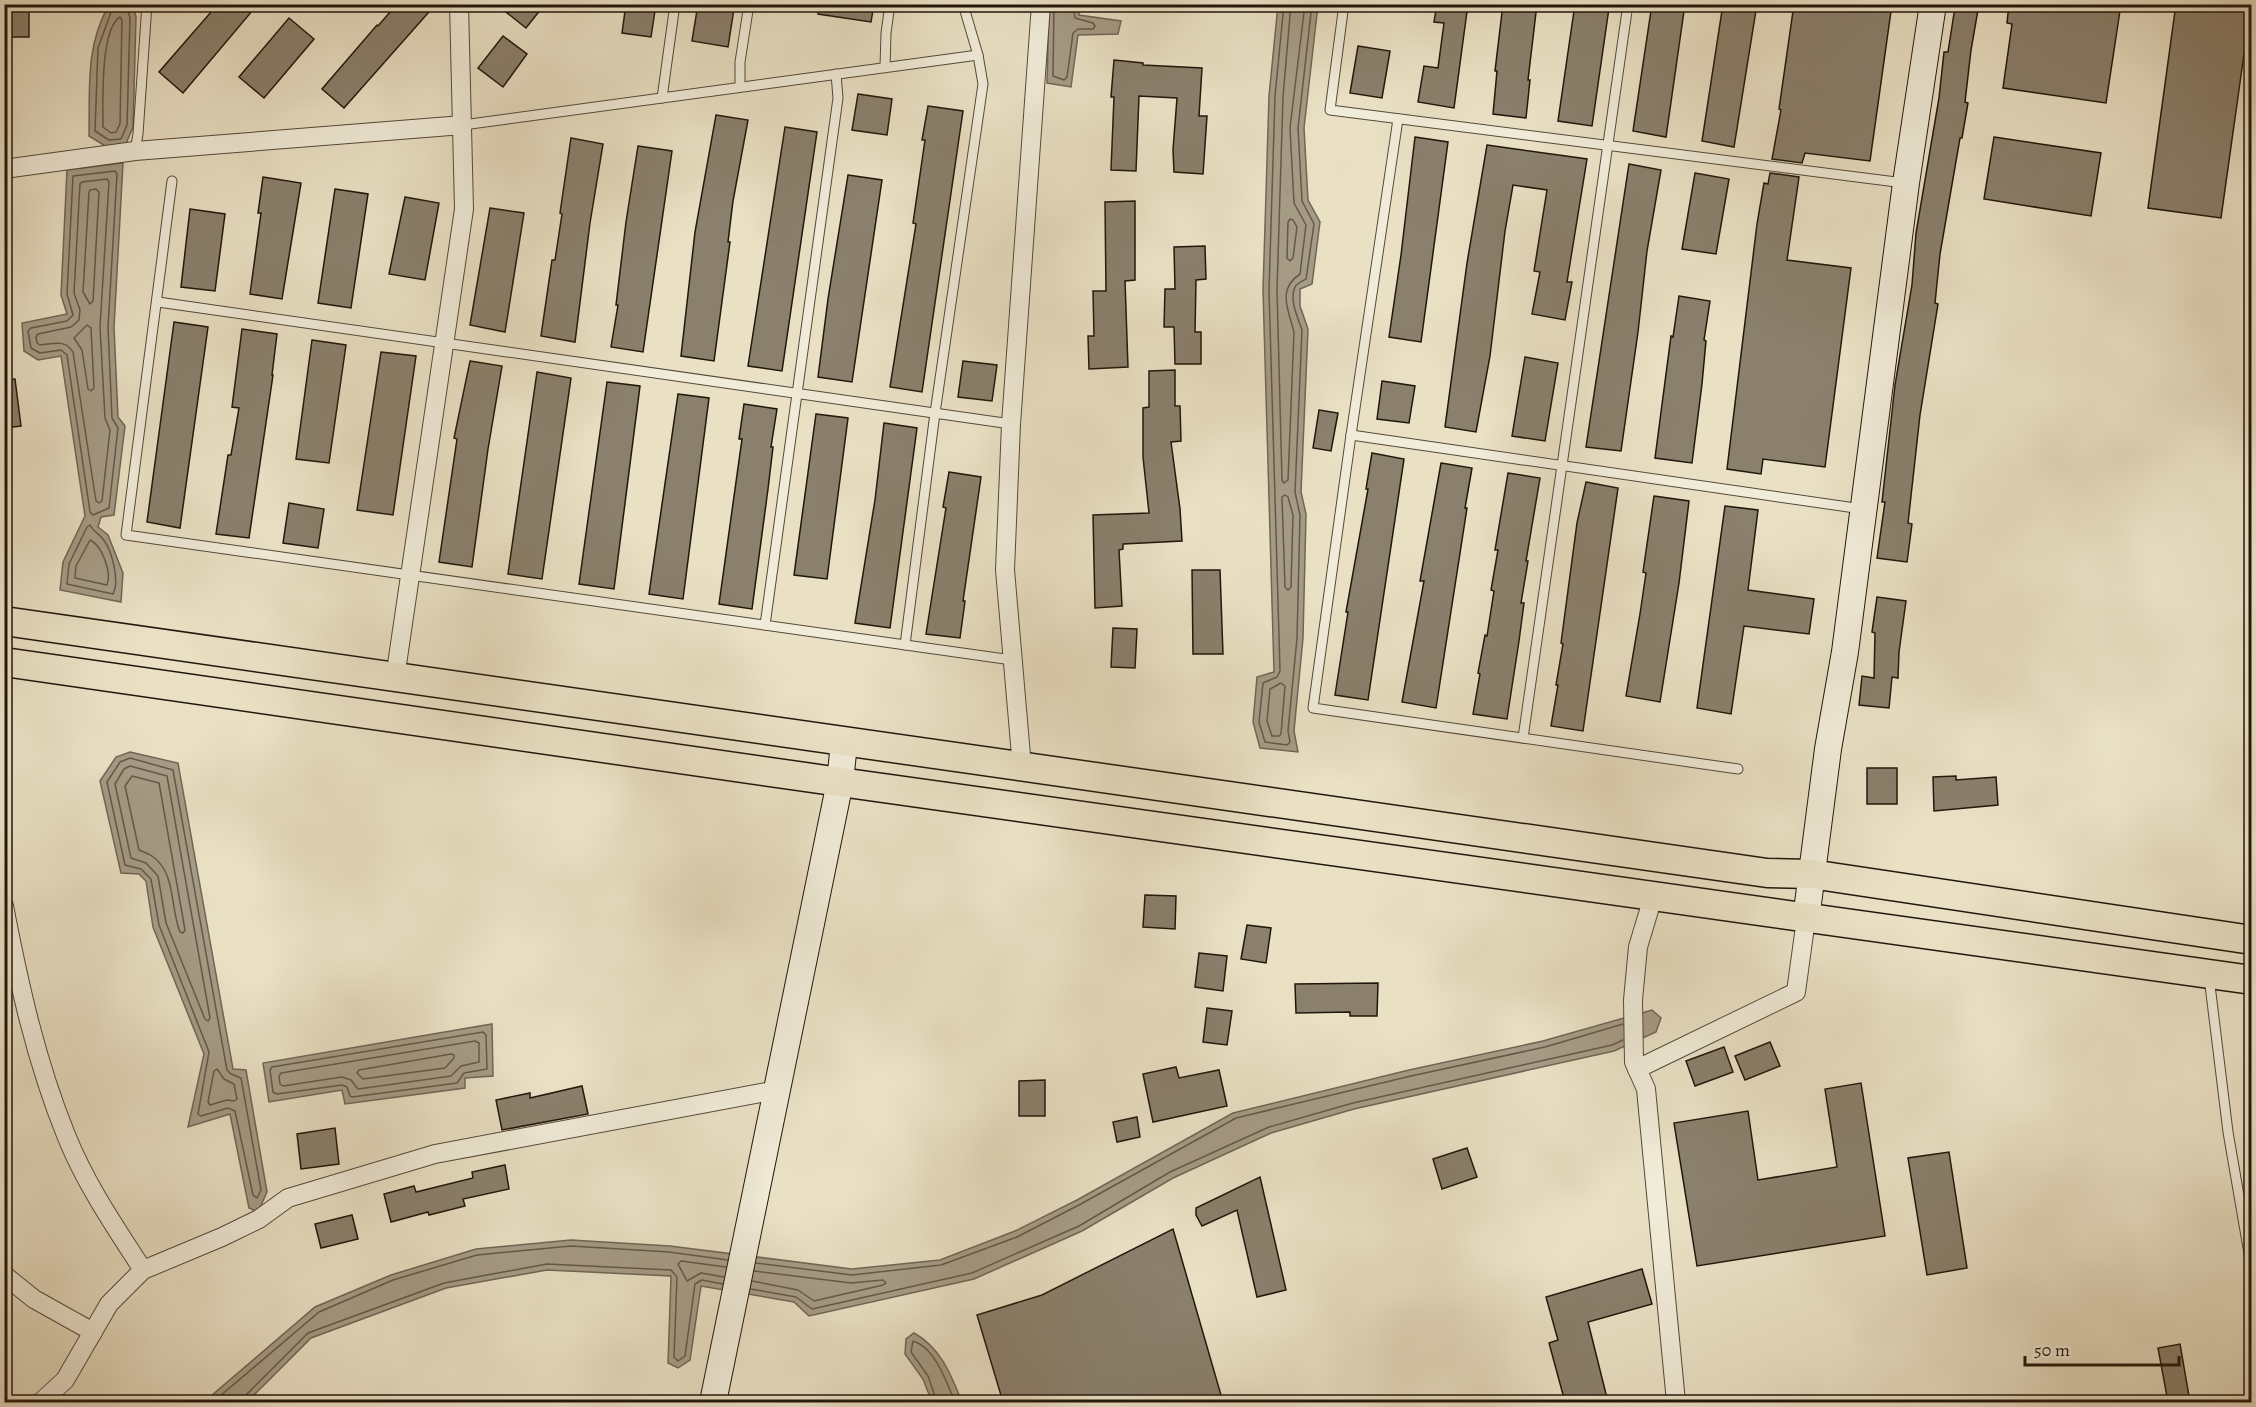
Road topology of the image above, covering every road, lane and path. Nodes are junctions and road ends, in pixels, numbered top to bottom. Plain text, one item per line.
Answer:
1 (147, 4) edge
2 (459, 4) edge
3 (675, 4) edge
4 (749, 4) edge
5 (890, 4) edge
6 (963, 4) edge
7 (1041, 4) edge
8 (1344, 4) edge
9 (1628, 4) edge
10 (1933, 4) edge
11 (978, 55) junction
12 (885, 68) junction
13 (836, 74) junction
14 (740, 87) junction
15 (662, 98) junction
16 (1398, 119) junction
17 (463, 125) junction
18 (1608, 145) junction
19 (135, 151) junction
20 (4, 169) edge
21 (172, 181) dead end
22 (1906, 183) junction
23 (158, 302) junction
24 (444, 343) junction
25 (796, 393) junction
26 (935, 413) junction
27 (1011, 424) junction
28 (1351, 435) junction
29 (1563, 466) junction
30 (1863, 509) junction
31 (410, 574) junction
32 (4, 621) edge
33 (765, 625) junction
34 (906, 645) junction
35 (1012, 660) junction
36 (4, 662) edge
37 (395, 678) junction
38 (1523, 738) junction
39 (844, 743) junction
40 (1022, 767) junction
41 (1738, 769) dead end
42 (840, 782) junction
43 (1811, 874) junction
44 (1653, 897) junction
45 (4, 906) edge
46 (1806, 919) junction
47 (2252, 940) edge
48 (2209, 975) junction
49 (2252, 980) edge
50 (1637, 1069) junction
51 (777, 1090) junction
52 (143, 1270) junction
53 (2252, 1271) edge
54 (4, 1275) edge
55 (93, 1332) junction
56 (41, 1402) edge
57 (713, 1402) edge
58 (1676, 1402) edge

1 - 19 lane
2 - 17 street
3 - 15 lane
4 - 14 lane
5 - 12 lane
6 - 11 lane
7 - 27 street
8 - 16 lane
9 - 18 lane
10 - 22 street
11 - 12 lane
11 - 26 lane
12 - 13 lane
13 - 14 lane
13 - 25 lane
14 - 15 lane
15 - 17 lane
16 - 18 lane
16 - 28 lane
17 - 19 street
17 - 24 street
18 - 22 lane
18 - 29 lane
19 - 20 street
21 - 23 lane
22 - 30 street
23 - 24 lane
23 - 31 lane
24 - 25 lane
24 - 31 street
25 - 26 lane
25 - 33 lane
26 - 27 lane
26 - 34 lane
27 - 35 street
28 - 29 lane
28 - 38 lane
29 - 30 lane
29 - 38 lane
30 - 43 street
31 - 33 lane
31 - 37 street
32 - 37 main road
33 - 34 lane
34 - 35 lane
35 - 40 street
36 - 42 main road
37 - 39 main road
38 - 41 lane
39 - 40 main road
39 - 42 street
40 - 43 main road
42 - 44 main road
42 - 51 street
43 - 46 street
43 - 47 main road
44 - 46 main road
44 - 50 street
45 - 52 street
46 - 48 main road
46 - 50 street
48 - 49 main road
48 - 53 lane
50 - 58 street
51 - 52 street
51 - 57 street
52 - 55 street
54 - 55 street
55 - 56 street

